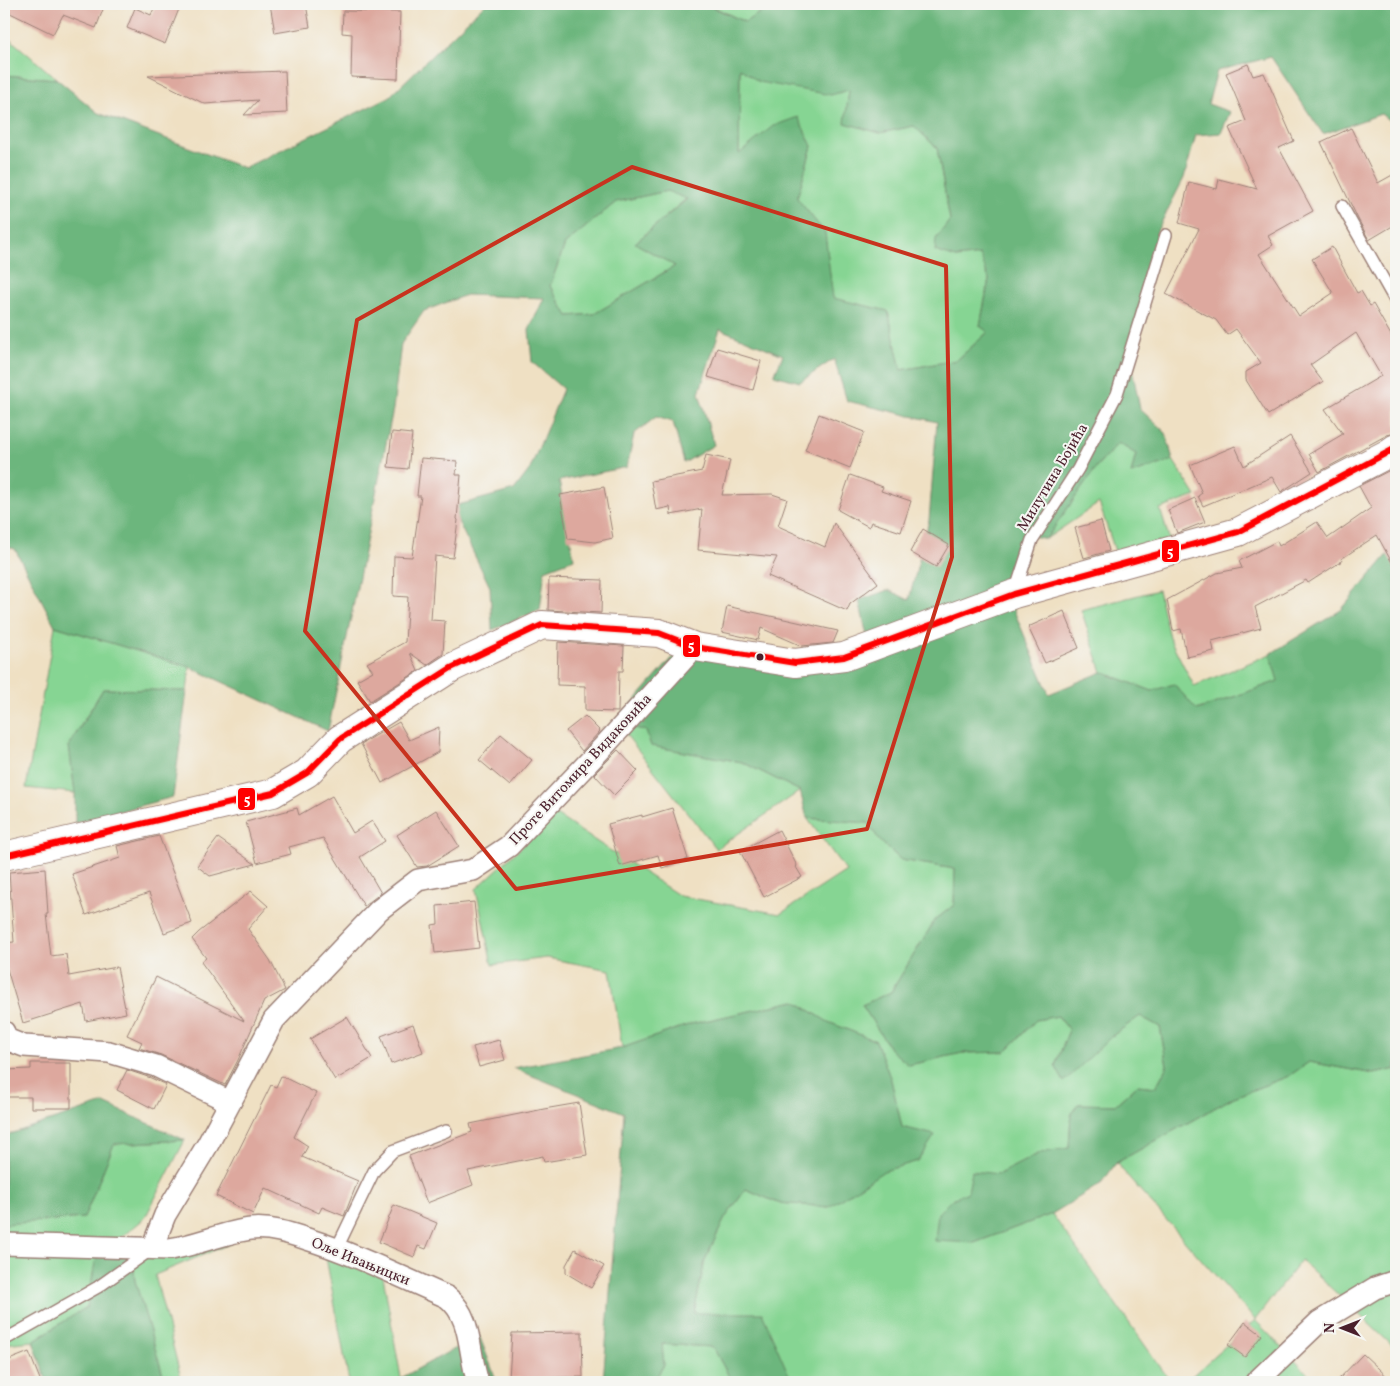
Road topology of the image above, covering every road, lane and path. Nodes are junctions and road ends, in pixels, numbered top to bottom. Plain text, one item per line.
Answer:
1 (1342, 206) dead end
2 (1166, 234) dead end
3 (1396, 302) edge
4 (1396, 448) edge
5 (1014, 594) junction
6 (695, 647) junction
7 (4, 856) edge
8 (4, 1032) edge
9 (230, 1102) junction
10 (446, 1131) dead end
11 (4, 1244) edge
12 (152, 1248) junction
13 (337, 1248) junction
14 (1396, 1281) edge
15 (4, 1340) edge
16 (478, 1382) edge
17 (1256, 1382) edge

1 - 3 lane
2 - 5 lane, Милутина Бојића
4 - 5 street
5 - 6 street
6 - 7 street
6 - 9 street, Проте Витомира Видаковића
8 - 9 street
9 - 12 street, Проте Витомира Видаковића
10 - 13 lane
11 - 12 street, Оље Ивањицки
12 - 13 street, Оље Ивањицки
12 - 15 lane
13 - 16 street, Оље Ивањицки
14 - 17 street

